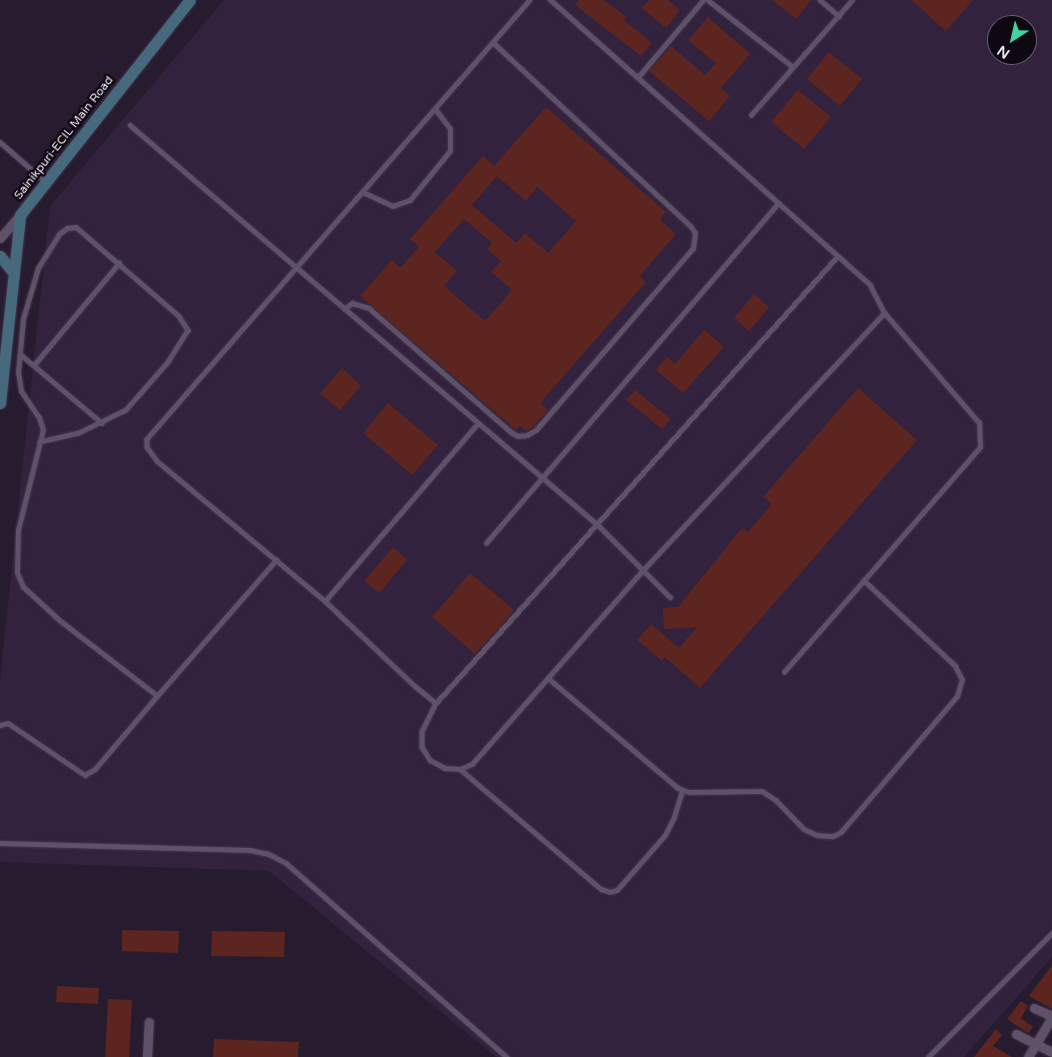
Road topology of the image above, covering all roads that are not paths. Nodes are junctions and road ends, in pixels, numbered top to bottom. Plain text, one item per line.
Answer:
1 (190, 0) edge
2 (530, 0) edge
3 (550, 0) edge
4 (703, 0) edge
5 (708, 0) edge
6 (820, 0) edge
7 (852, 0) edge
8 (839, 16) junction
9 (493, 43) junction
10 (793, 67) junction
11 (639, 76) junction
12 (435, 109) junction
13 (751, 115) dead end
14 (130, 125) dead end
15 (0, 142) edge
16 (47, 182) junction
17 (363, 192) junction
18 (778, 203) junction
19 (20, 215) junction
20 (0, 238) edge
21 (0, 256) edge
22 (836, 258) junction
23 (119, 263) junction
24 (296, 268) junction
25 (14, 273) junction
26 (344, 309) junction
27 (884, 313) junction
28 (20, 354) junction
29 (34, 365) junction
30 (0, 404) edge
31 (102, 423) junction
32 (478, 424) junction
33 (40, 442) junction
34 (542, 479) junction
35 (598, 525) junction
36 (486, 543) dead end
37 (276, 560) junction
38 (642, 571) junction
39 (864, 581) junction
40 (670, 597) dead end
41 (325, 601) junction
42 (784, 672) dead end
43 (548, 678) junction
44 (157, 696) junction
45 (436, 703) junction
46 (0, 725) edge
47 (460, 769) junction
48 (682, 790) junction
49 (0, 843) edge
50 (1052, 933) edge
51 (1034, 1008) dead end
52 (1052, 1017) edge
53 (149, 1022) dead end
54 (1016, 1034) dead end
55 (1035, 1043) junction
56 (1052, 1052) edge
57 (147, 1057) edge
58 (507, 1057) edge
59 (928, 1057) edge
60 (1028, 1057) edge

1 - 16 street, Sainikpuri-ECIL Main Road
2 - 9 lane
3 - 11 lane
4 - 11 lane
5 - 10 lane
6 - 8 lane
7 - 8 lane
8 - 10 lane
9 - 12 lane
9 - 26 lane
10 - 13 lane
11 - 18 lane
12 - 17 lane
12 - 17 lane
14 - 24 lane
15 - 16 lane
16 - 19 street, Sainikpuri-ECIL Main Road
17 - 24 lane
18 - 22 lane
18 - 34 lane
19 - 20 street
19 - 25 street, Sainikpuri-ECIL Main Road
21 - 25 street
22 - 27 lane
22 - 35 lane
23 - 28 lane
23 - 29 lane
23 - 31 lane
24 - 26 lane
24 - 37 lane
25 - 30 street, Sainikpuri-ECIL Main Road
26 - 32 lane
27 - 38 lane
27 - 39 lane
28 - 29 lane
28 - 33 lane
29 - 31 lane
31 - 33 lane
32 - 34 lane
32 - 41 lane
33 - 44 lane
34 - 35 lane
34 - 36 lane
35 - 38 lane
35 - 45 lane
37 - 41 lane
37 - 44 lane
38 - 40 lane
38 - 43 lane
39 - 42 lane
39 - 48 lane
41 - 45 lane
43 - 47 lane
43 - 48 lane
44 - 46 lane
45 - 47 lane
47 - 48 lane
49 - 58 lane
50 - 59 lane
51 - 52 street
52 - 55 street
53 - 57 street
54 - 55 street
55 - 56 street
55 - 60 street

